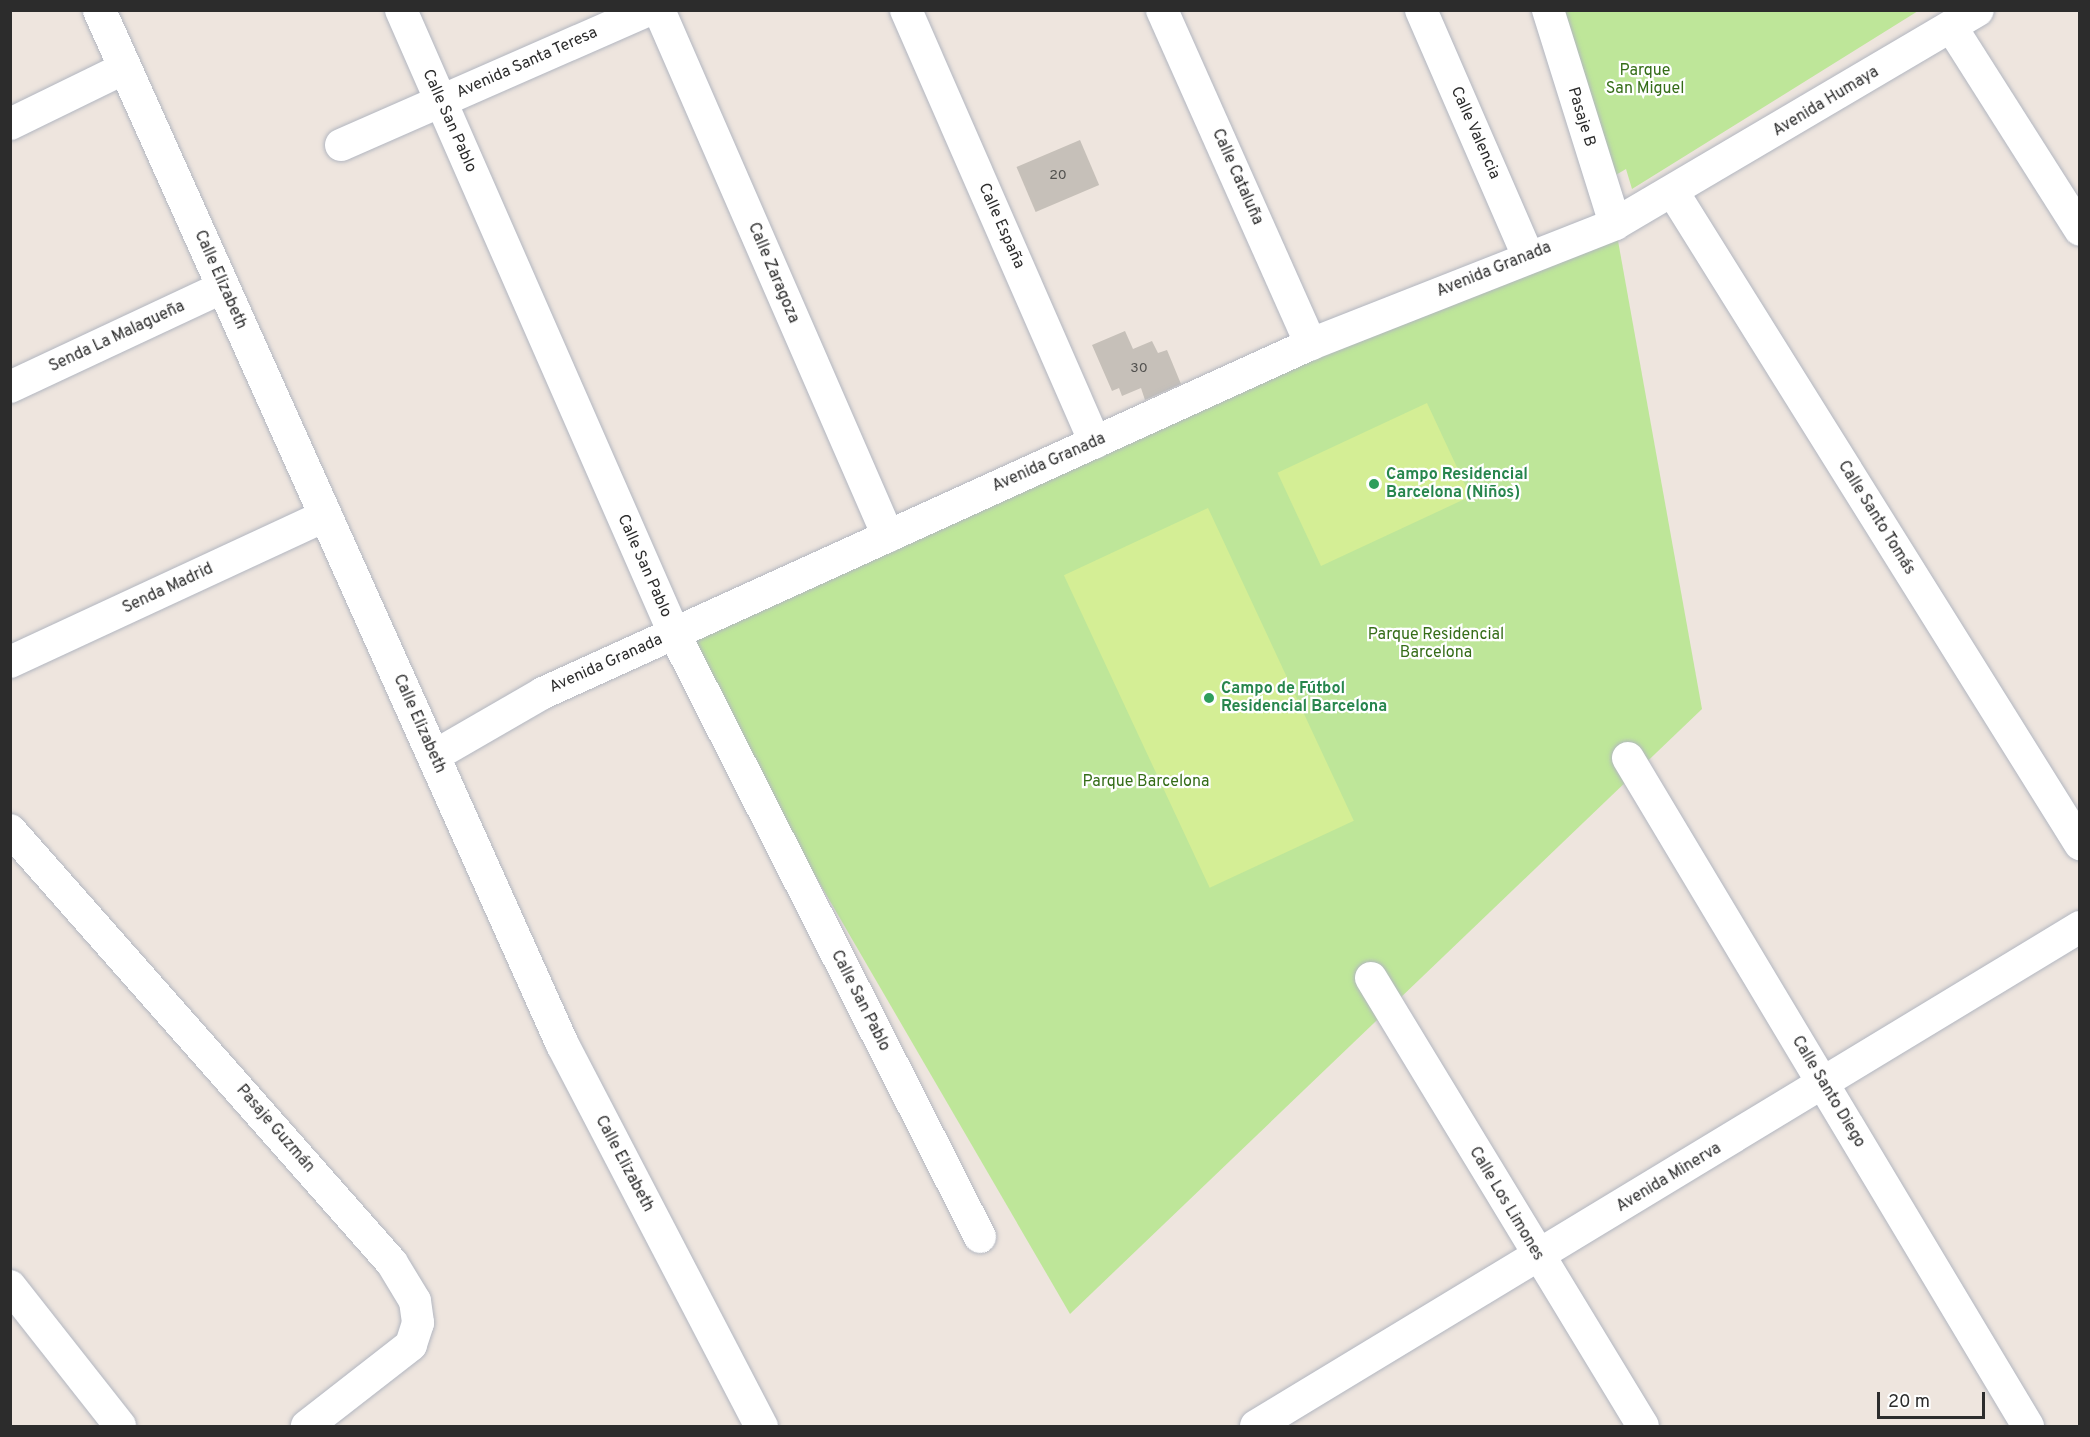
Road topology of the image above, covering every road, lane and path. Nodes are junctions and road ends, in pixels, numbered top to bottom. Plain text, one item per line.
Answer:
1 (99, 10) edge
2 (401, 10) edge
3 (648, 10) edge
4 (659, 10) edge
5 (906, 10) edge
6 (1162, 10) edge
7 (1421, 10) edge
8 (1548, 10) edge
9 (1978, 10) edge
10 (1952, 28) junction
11 (125, 68) junction
12 (441, 102) junction
13 (10, 124) edge
14 (341, 145) dead end
15 (1673, 192) junction
16 (1615, 224) junction
17 (2079, 230) edge
18 (1528, 256) junction
19 (224, 287) junction
20 (1311, 344) junction
21 (10, 387) edge
22 (1095, 442) junction
23 (325, 516) junction
24 (888, 536) junction
25 (674, 633) junction
26 (10, 662) edge
27 (434, 756) junction
28 (1628, 758) dead end
29 (10, 830) edge
30 (2079, 844) edge
31 (2079, 927) edge
32 (1371, 978) dead end
33 (1824, 1085) junction
34 (980, 1237) dead end
35 (1537, 1257) junction
36 (10, 1286) edge
37 (1268, 1424) edge
38 (120, 1426) edge
39 (307, 1426) edge
40 (761, 1426) edge
41 (1644, 1426) edge
42 (2028, 1426) edge

1 - 11 street, Calle Elizabeth
2 - 12 street, Calle San Pablo
3 - 12 street, Avenida Santa Teresa
4 - 24 street, Calle Zaragoza
5 - 22 street, Calle España
6 - 20 street, Calle Cataluña
7 - 18 street, Calle Valencia
8 - 16 street, Pasaje B
9 - 10 street, Avenida Humaya
10 - 15 street, Avenida Humaya
10 - 17 street
11 - 13 street
11 - 19 street, Calle Elizabeth
12 - 14 street, Avenida Santa Teresa
12 - 25 street, Calle San Pablo
15 - 16 street, Avenida Granada
15 - 30 street, Calle Santo Tomás
16 - 18 street, Avenida Granada
18 - 20 street, Avenida Granada
19 - 21 street, Senda La Malagueña
19 - 23 street, Calle Elizabeth
20 - 22 street, Avenida Granada
22 - 24 street, Avenida Granada
23 - 26 street, Senda Madrid
23 - 27 street, Calle Elizabeth
24 - 25 street, Avenida Granada
25 - 27 street, Avenida Granada
25 - 34 street, Calle San Pablo
27 - 40 street, Calle Elizabeth
28 - 33 street, Calle Santo Diego
29 - 39 street, Pasaje Guzmán
31 - 33 street, Avenida Minerva
32 - 35 street, Calle Los Limones
33 - 35 street, Avenida Minerva
33 - 42 street, Calle Santo Diego
35 - 37 street, Avenida Minerva
35 - 41 street, Calle Los Limones
36 - 38 street

